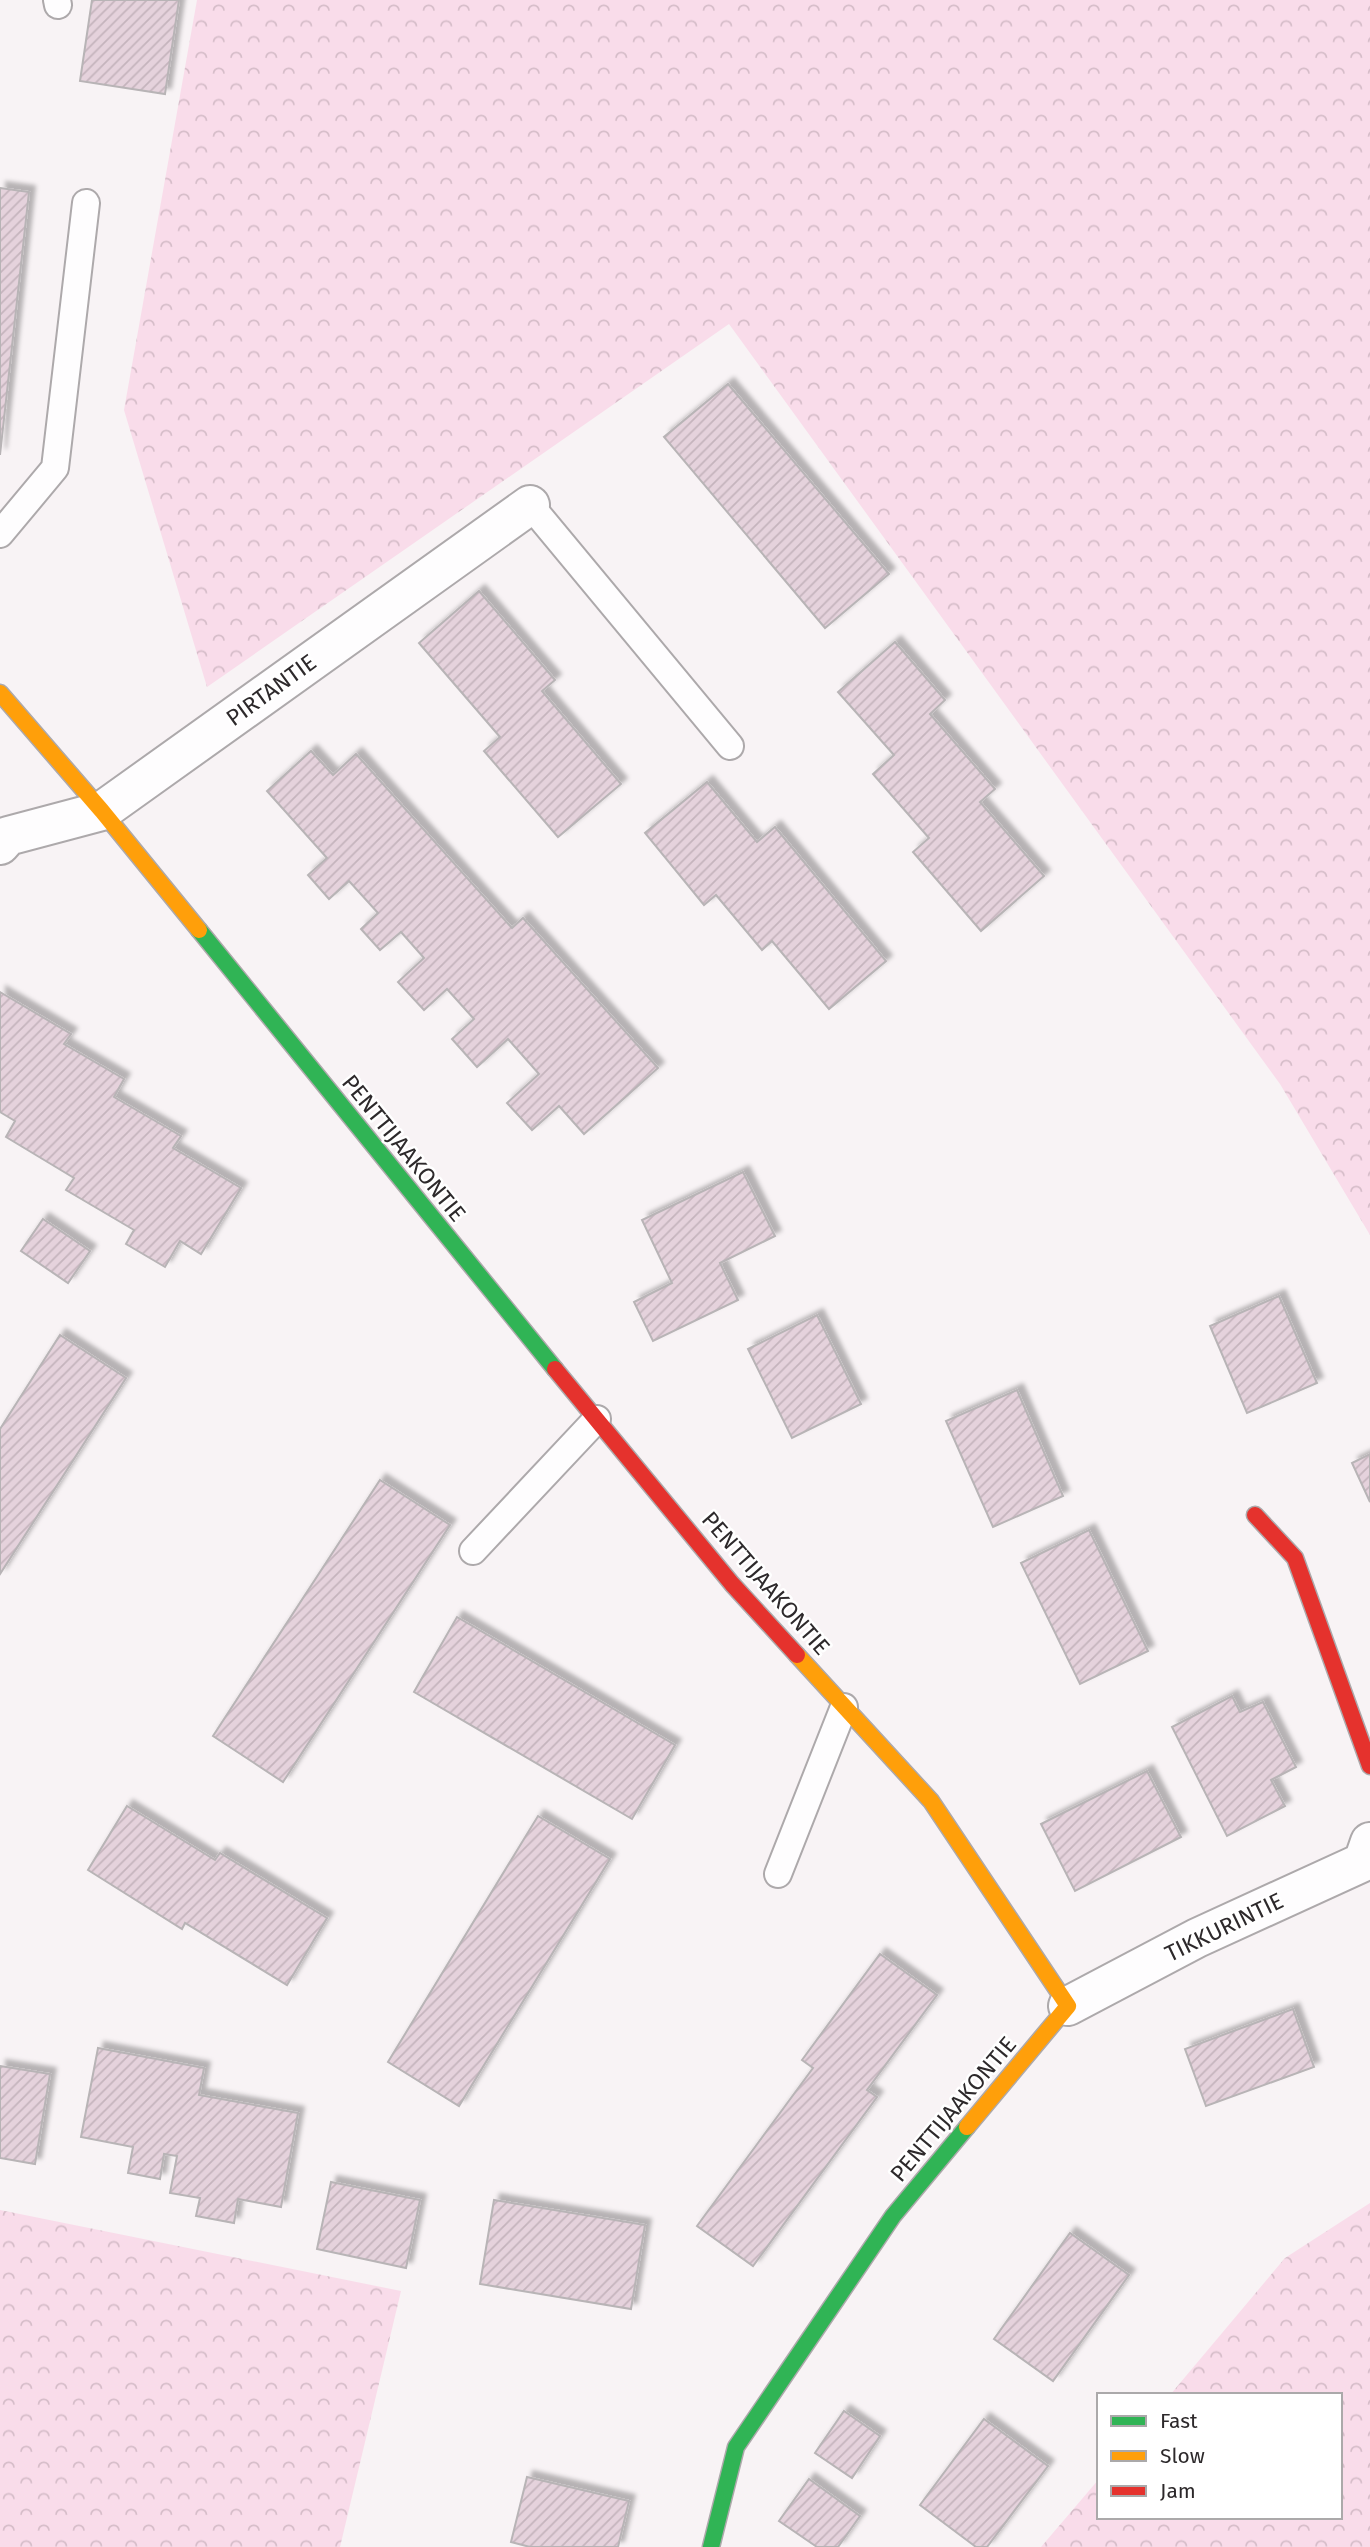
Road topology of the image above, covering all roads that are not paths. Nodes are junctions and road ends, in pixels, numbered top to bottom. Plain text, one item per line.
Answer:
1 (86, 203) dead end
2 (530, 505) joint
3 (0, 534) edge
4 (0, 693) edge
5 (730, 746) dead end
6 (102, 811) junction
7 (0, 845) edge
8 (597, 1419) junction
9 (1255, 1515) dead end
10 (473, 1551) dead end
11 (844, 1707) junction
12 (1370, 1766) edge
13 (1370, 1842) edge
14 (778, 1874) dead end
15 (1068, 2006) junction
16 (711, 2547) edge

1 - 3 lane
2 - 5 lane
2 - 6 street, PIRTANTIE
4 - 6 street, PENTTIJAAKONTIE
6 - 7 street, PIRTANTIE
6 - 8 street, PENTTIJAAKONTIE
8 - 10 lane
8 - 11 street, PENTTIJAAKONTIE
9 - 12 street
11 - 14 lane
11 - 15 street, PENTTIJAAKONTIE
13 - 15 street, TIKKURINTIE
15 - 16 street, PENTTIJAAKONTIE

